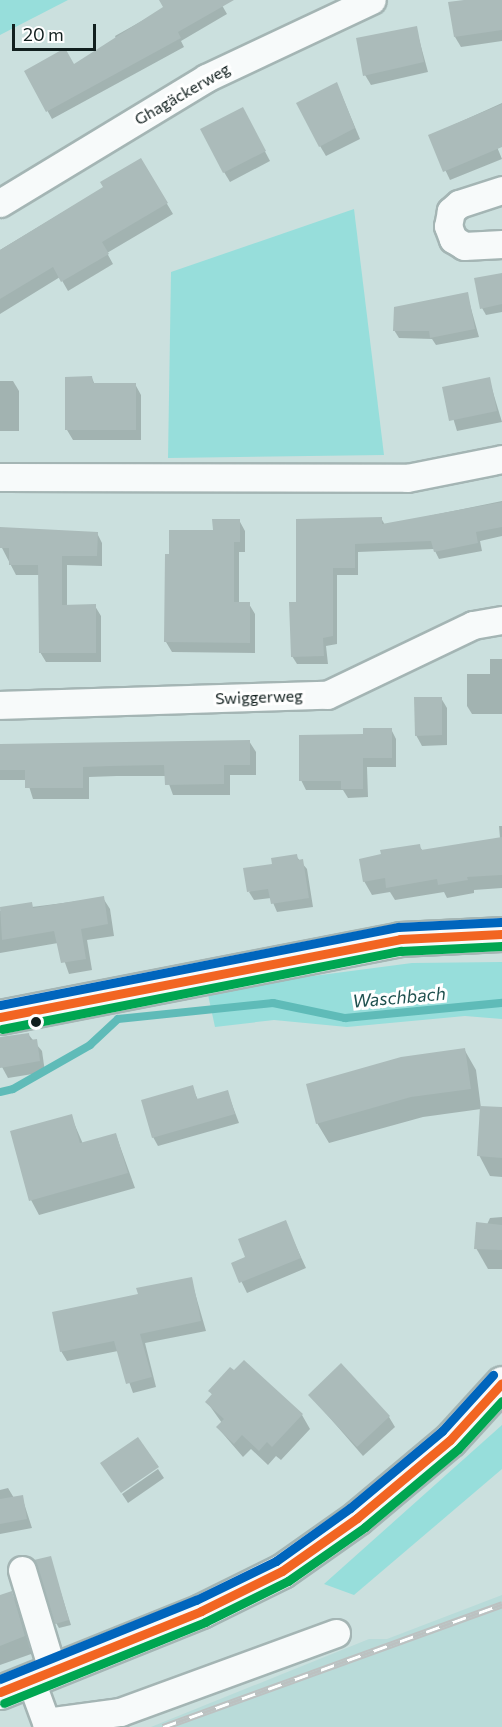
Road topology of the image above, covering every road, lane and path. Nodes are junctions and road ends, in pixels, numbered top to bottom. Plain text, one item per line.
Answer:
1 (372, 0) edge
2 (502, 190) edge
3 (0, 203) edge
4 (502, 244) edge
5 (502, 459) edge
6 (0, 477) edge
7 (502, 620) edge
8 (0, 705) edge
9 (502, 934) edge
10 (0, 1017) edge
11 (502, 1383) edge
12 (22, 1570) dead end
13 (336, 1633) dead end
14 (42, 1677) junction
15 (0, 1692) edge
16 (39, 1724) edge

1 - 3 street, Ghagäckerweg
2 - 4 street
5 - 6 street
7 - 8 street, Swiggerweg
9 - 10 main road
11 - 14 main road
12 - 14 street
13 - 16 street
14 - 15 main road
14 - 16 street

